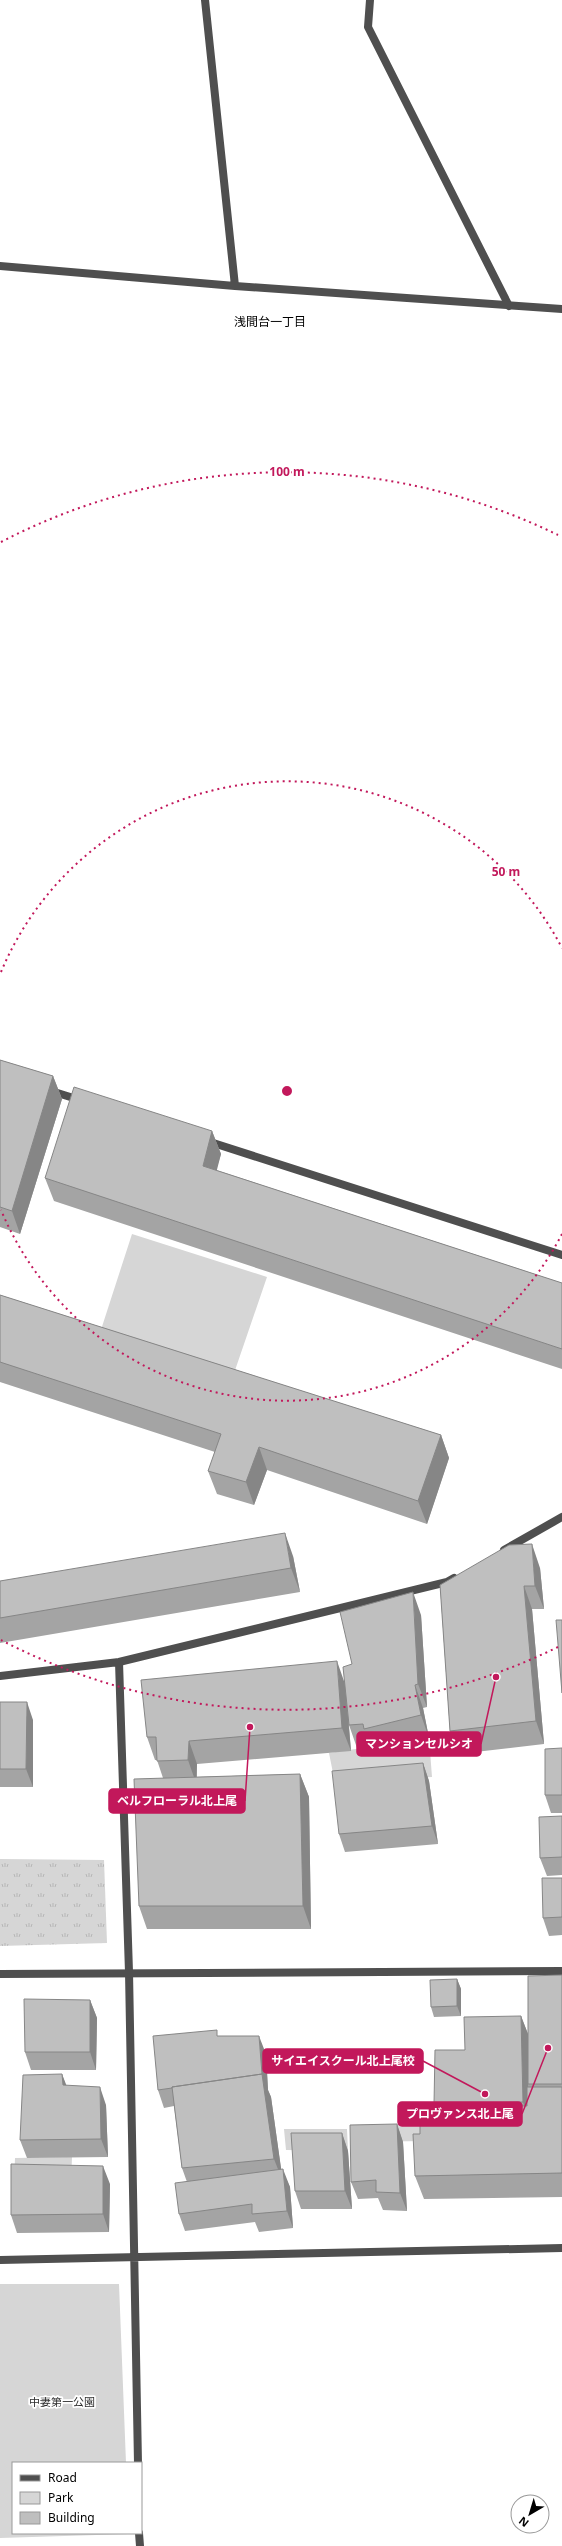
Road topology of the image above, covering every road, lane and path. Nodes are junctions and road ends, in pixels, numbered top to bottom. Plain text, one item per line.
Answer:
1 (205, 0) edge
2 (370, 0) edge
3 (0, 266) edge
4 (236, 286) junction
5 (509, 306) junction
6 (562, 309) edge
7 (46, 1090) edge
8 (91, 1104) edge
9 (198, 1138) edge
10 (562, 1256) edge
11 (562, 1517) edge
12 (494, 1555) edge
13 (461, 1574) edge
14 (119, 1662) junction
15 (0, 1676) edge
16 (562, 1971) edge
17 (129, 1972) junction
18 (0, 1974) edge
19 (562, 2248) edge
20 (133, 2258) junction
21 (0, 2260) edge
22 (138, 2462) edge
23 (139, 2534) edge
24 (140, 2546) edge

1 - 4 street
2 - 5 street
3 - 4 street
4 - 5 street
5 - 6 street
7 - 8 street
9 - 10 street
11 - 12 street
13 - 14 street
14 - 15 street
14 - 17 street
16 - 17 street
17 - 18 street
17 - 20 street
19 - 20 street
20 - 21 street
20 - 22 street
23 - 24 street

